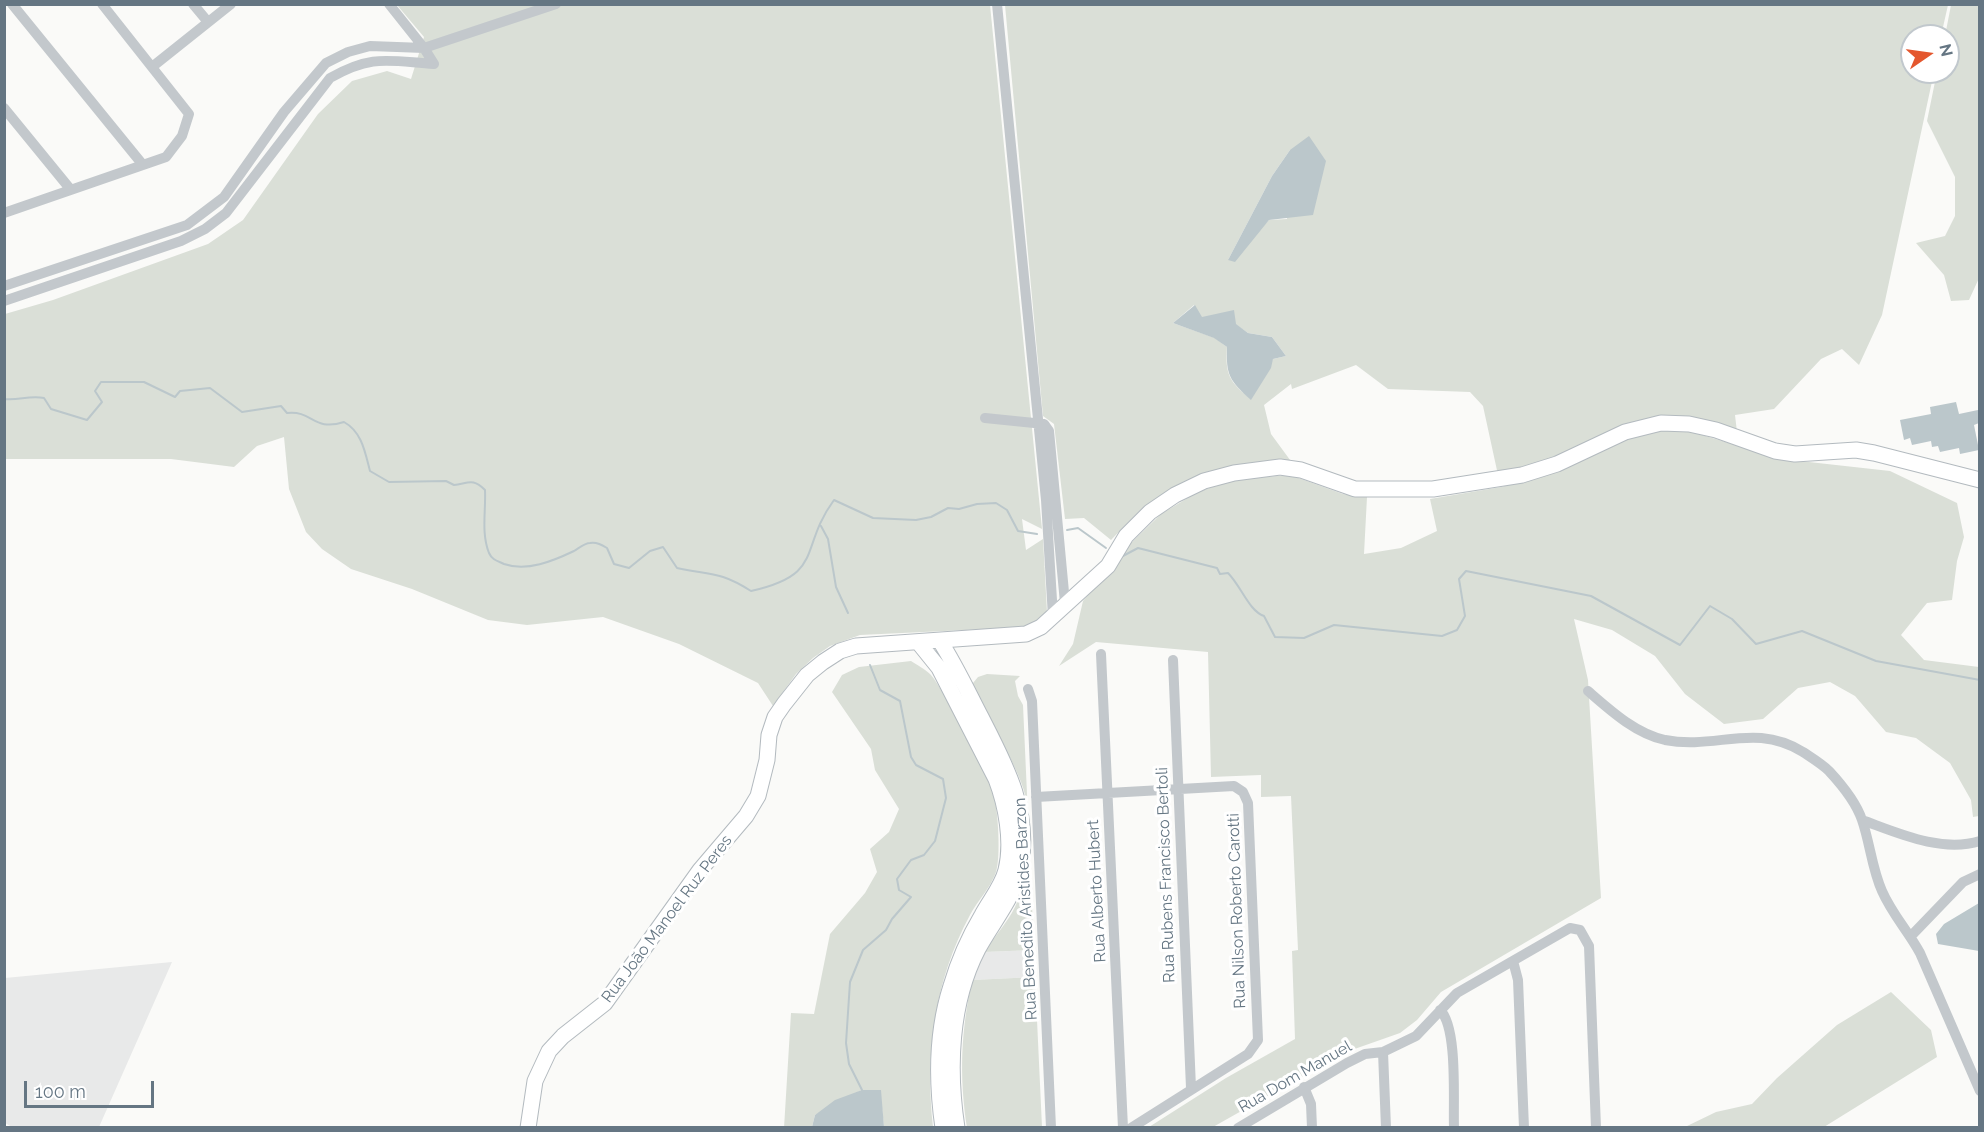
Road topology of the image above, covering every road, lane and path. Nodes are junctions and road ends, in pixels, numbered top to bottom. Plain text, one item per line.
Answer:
1 (12, 4) edge
2 (102, 4) edge
3 (193, 4) edge
4 (231, 4) edge
5 (389, 4) edge
6 (556, 4) edge
7 (997, 4) edge
8 (208, 22) junction
9 (424, 48) junction
10 (152, 67) junction
11 (4, 108) edge
12 (142, 165) junction
13 (71, 190) junction
14 (4, 213) edge
15 (4, 286) edge
16 (4, 301) edge
17 (985, 418) dead end
18 (1037, 423) junction
19 (1980, 480) edge
20 (1065, 603) junction
21 (1053, 617) junction
22 (940, 641) junction
23 (918, 642) junction
24 (1101, 654) dead end
25 (1173, 660) dead end
26 (954, 662) junction
27 (939, 668) junction
28 (1028, 689) dead end
29 (1588, 692) dead end
30 (1178, 789) junction
31 (1107, 793) junction
32 (1036, 797) junction
33 (1862, 820) junction
34 (1980, 841) edge
35 (1980, 874) edge
36 (1911, 936) junction
37 (1513, 961) junction
38 (1440, 1010) junction
39 (1383, 1052) junction
40 (1304, 1087) junction
41 (1191, 1088) junction
42 (1980, 1091) edge
43 (528, 1128) edge
44 (943, 1128) edge
45 (957, 1128) edge
46 (1051, 1128) edge
47 (1123, 1128) edge
48 (1131, 1128) edge
49 (1238, 1128) edge
50 (1312, 1128) edge
51 (1386, 1128) edge
52 (1454, 1128) edge
53 (1524, 1128) edge
54 (1596, 1128) edge

1 - 12 street
2 - 10 street
3 - 8 street
4 - 8 street
5 - 9 street
6 - 9 street
7 - 18 street
8 - 10 street
9 - 15 street
9 - 16 street
10 - 12 street
11 - 13 street
12 - 13 street
13 - 14 street
17 - 18 street
18 - 20 street
18 - 21 street
19 - 20 main road, Rua João Manoel Ruz Peres
20 - 21 main road, Rua João Manoel Ruz Peres
21 - 22 main road, Rua João Manoel Ruz Peres
22 - 23 main road, Rua João Manoel Ruz Peres
22 - 26 main road
23 - 27 main road
23 - 43 main road, Rua João Manoel Ruz Peres
24 - 31 street, Rua Alberto Hubert
25 - 30 street, Rua Rubens Francisco Bertoli
26 - 27 street
26 - 45 main road
27 - 44 main road
28 - 32 street, Rua Benedito Aristides Barzon
29 - 33 street
30 - 31 street
30 - 41 street, Rua Rubens Francisco Bertoli
30 - 41 street, Rua Nilson Roberto Carotti
31 - 32 street
31 - 47 street, Rua Alberto Hubert
32 - 46 street, Rua Benedito Aristides Barzon
33 - 34 street
33 - 36 street
35 - 36 street
36 - 42 street
37 - 38 street, Rua Dom Manuel
37 - 53 street
37 - 54 street, Rua Dom Manuel
38 - 39 street, Rua Dom Manuel
38 - 52 street
39 - 40 street, Rua Dom Manuel
39 - 51 street
40 - 49 street, Rua Dom Manuel
40 - 50 street
41 - 48 street

